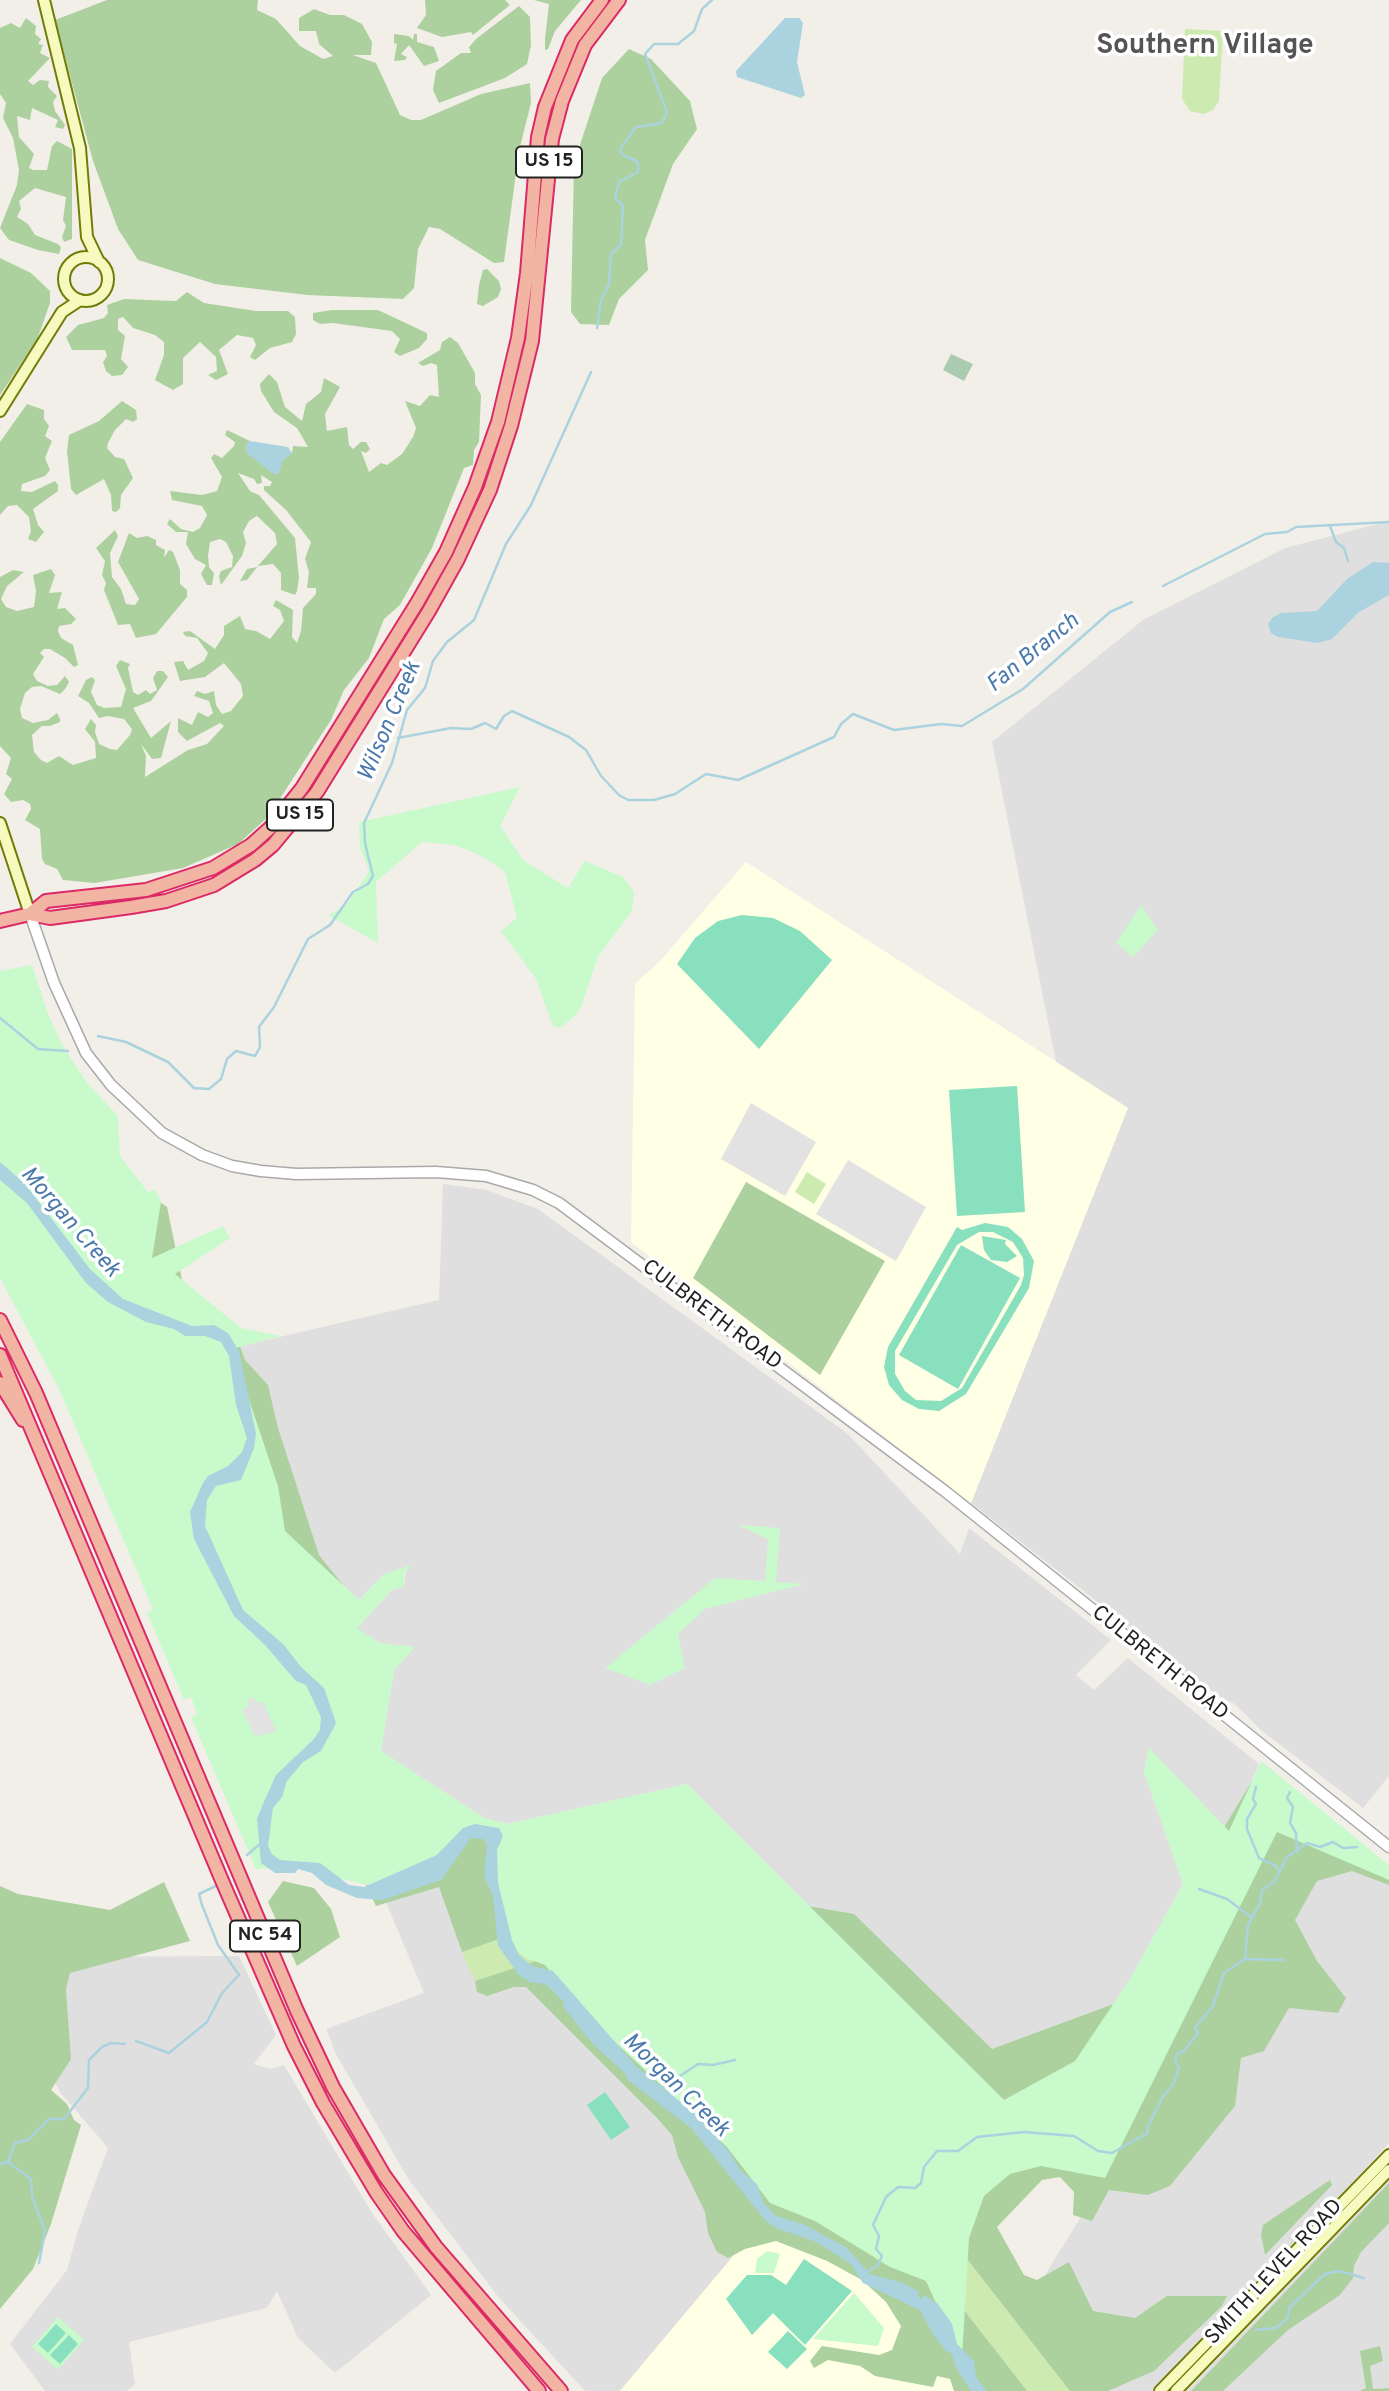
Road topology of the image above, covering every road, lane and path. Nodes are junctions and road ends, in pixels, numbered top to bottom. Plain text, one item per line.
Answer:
1 (44, 0) edge
2 (602, 0) edge
3 (619, 0) edge
4 (87, 237) junction
5 (80, 258) junction
6 (99, 262) junction
7 (65, 286) junction
8 (80, 300) junction
9 (62, 312) junction
10 (0, 411) edge
11 (0, 823) edge
12 (30, 914) junction
13 (4, 920) edge
14 (0, 1320) edge
15 (0, 1355) edge
16 (0, 1383) edge
17 (46, 1460) junction
18 (1389, 1847) edge
19 (1389, 2155) edge
20 (1389, 2170) edge
21 (1266, 2283) junction
22 (509, 2357) junction
23 (530, 2391) edge
24 (539, 2391) edge
25 (561, 2391) edge
26 (1160, 2391) edge
27 (1168, 2391) edge
28 (1176, 2391) edge

1 - 4 main road
2 - 12 highway, US 15
3 - 12 highway, US 15
4 - 5 main road
4 - 6 main road
5 - 6 main road
5 - 7 main road
6 - 8 main road
7 - 8 main road
7 - 9 main road
8 - 9 main road
9 - 10 main road
11 - 12 main road
12 - 13 highway, US 15
12 - 18 street, CULBRETH ROAD
14 - 25 highway, NC 54
15 - 17 highway, NC 54
16 - 17 highway
17 - 22 highway, NC 54
19 - 21 main road, SMITH LEVEL ROAD
20 - 28 main road, SMITH LEVEL ROAD
21 - 26 main road, SMITH LEVEL ROAD
21 - 27 main road
22 - 23 highway
22 - 24 highway, NC 54

